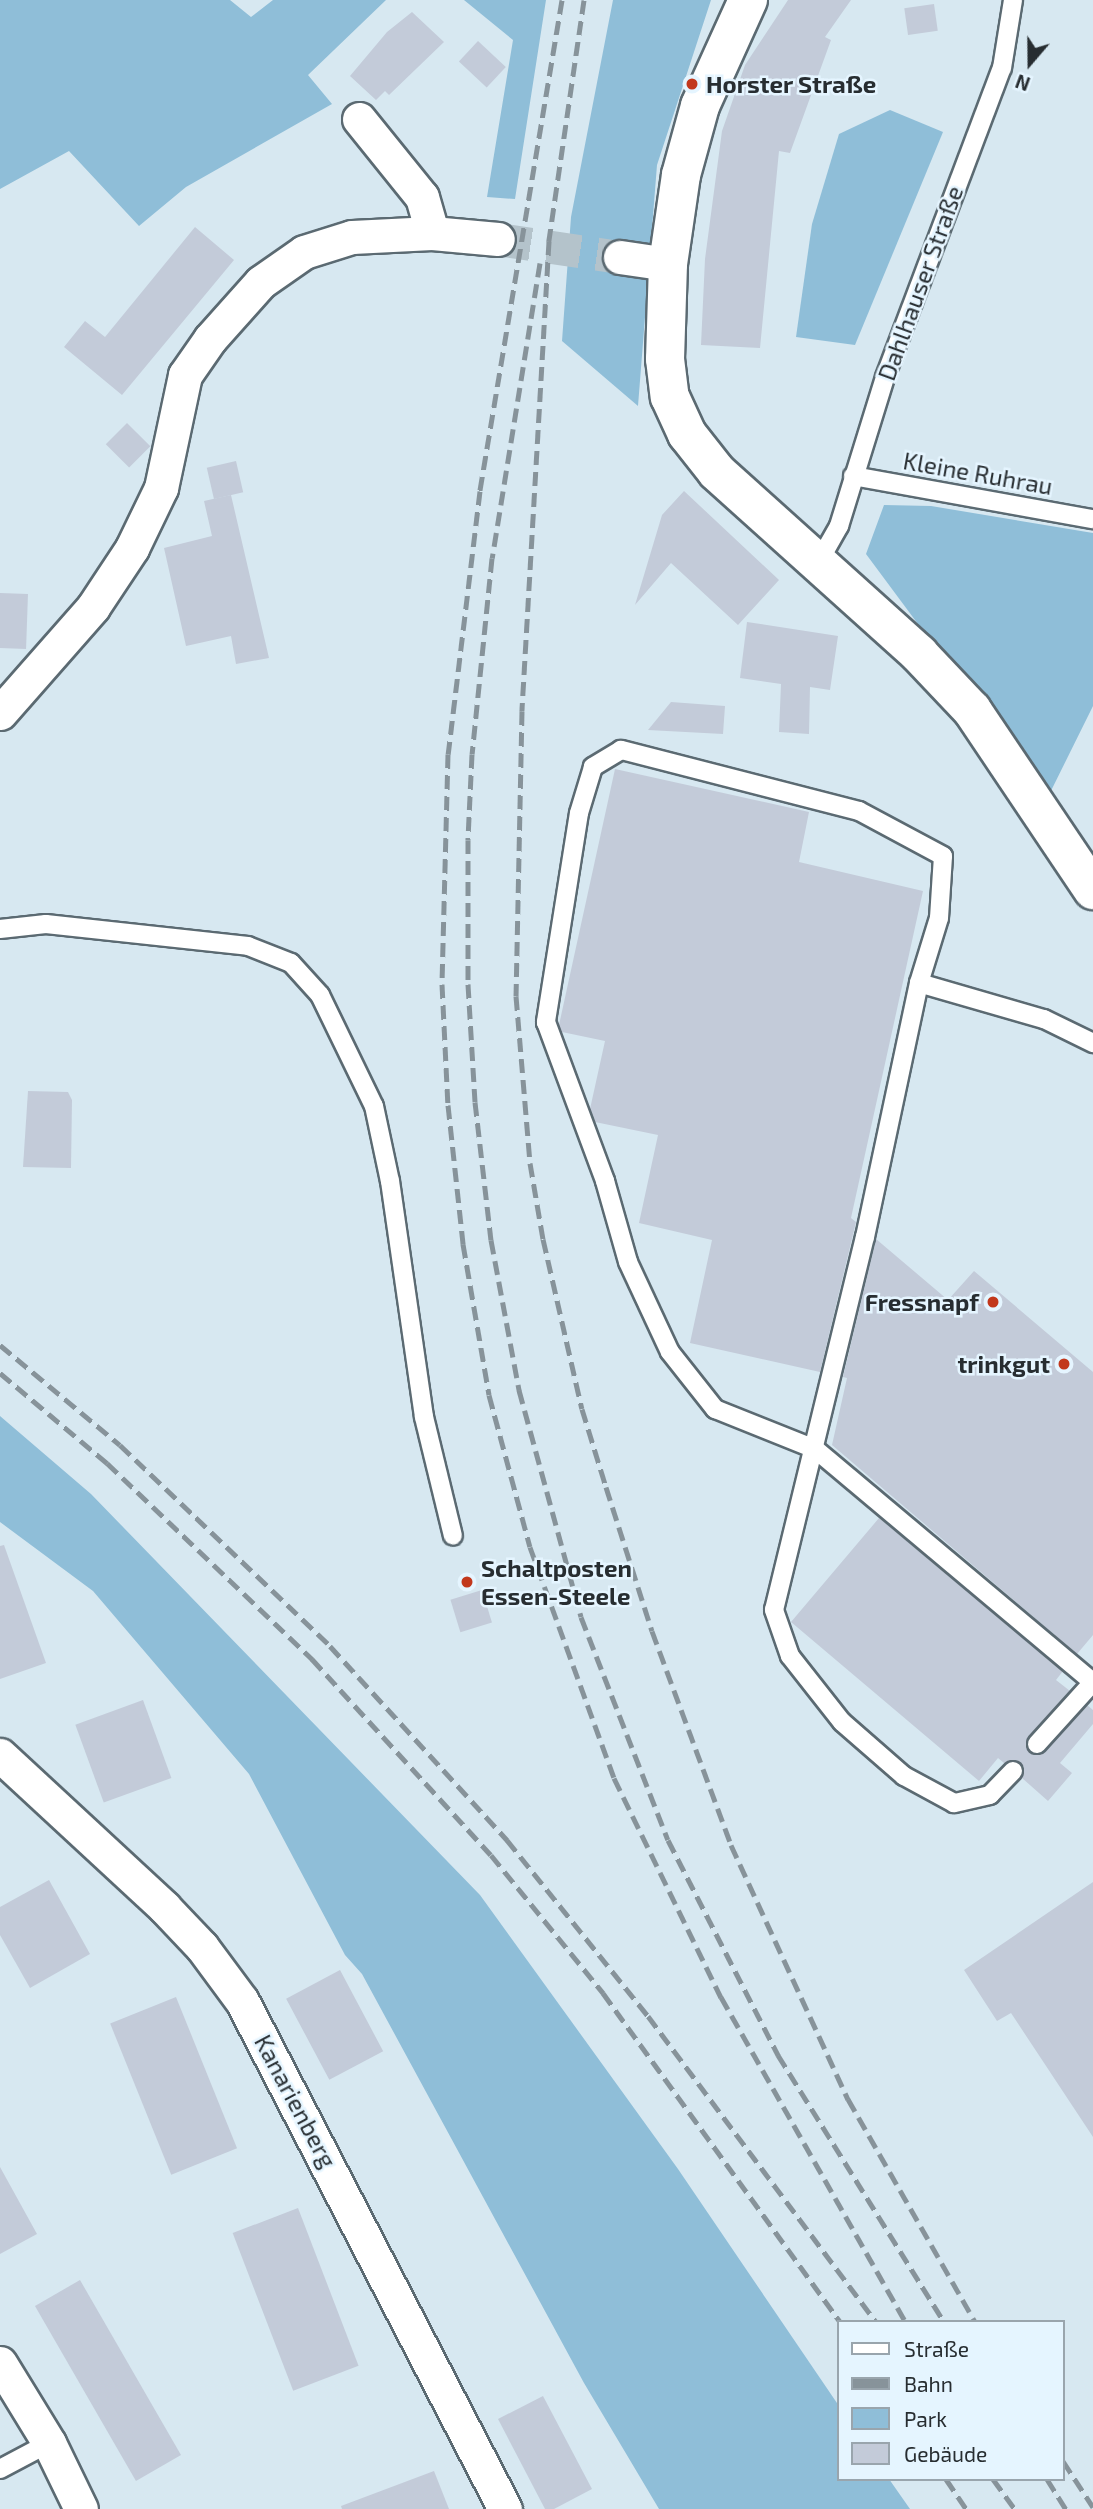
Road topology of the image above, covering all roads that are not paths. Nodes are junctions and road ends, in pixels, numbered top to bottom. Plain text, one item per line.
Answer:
1 (748, 0) edge
2 (1013, 0) edge
3 (359, 119) dead end
4 (432, 233) junction
5 (498, 239) tunnel mouth
6 (620, 257) tunnel mouth
7 (668, 264) junction
8 (853, 476) junction
9 (1093, 519) edge
10 (818, 563) junction
11 (0, 713) edge
12 (1093, 890) edge
13 (0, 929) edge
14 (919, 983) junction
15 (1093, 1043) edge
16 (815, 1449) junction
17 (453, 1536) dead end
18 (1093, 1682) edge
19 (1037, 1744) dead end
20 (0, 1755) edge
21 (1013, 1771) dead end
22 (0, 2363) edge
23 (49, 2443) junction
24 (0, 2469) edge
25 (80, 2509) edge
26 (505, 2509) edge

1 - 7 street
2 - 8 lane, Dahlhauser Straße
3 - 4 street
4 - 5 street
4 - 11 street
6 - 7 street
7 - 10 street
8 - 9 lane, Kleine Ruhrau
8 - 10 lane, Dahlhauser Straße
10 - 12 street
13 - 17 lane
14 - 15 lane
14 - 16 lane
14 - 16 lane
16 - 18 lane
16 - 21 lane
18 - 19 lane
20 - 26 street, Kanarienberg
22 - 23 street
23 - 24 lane
23 - 25 street

